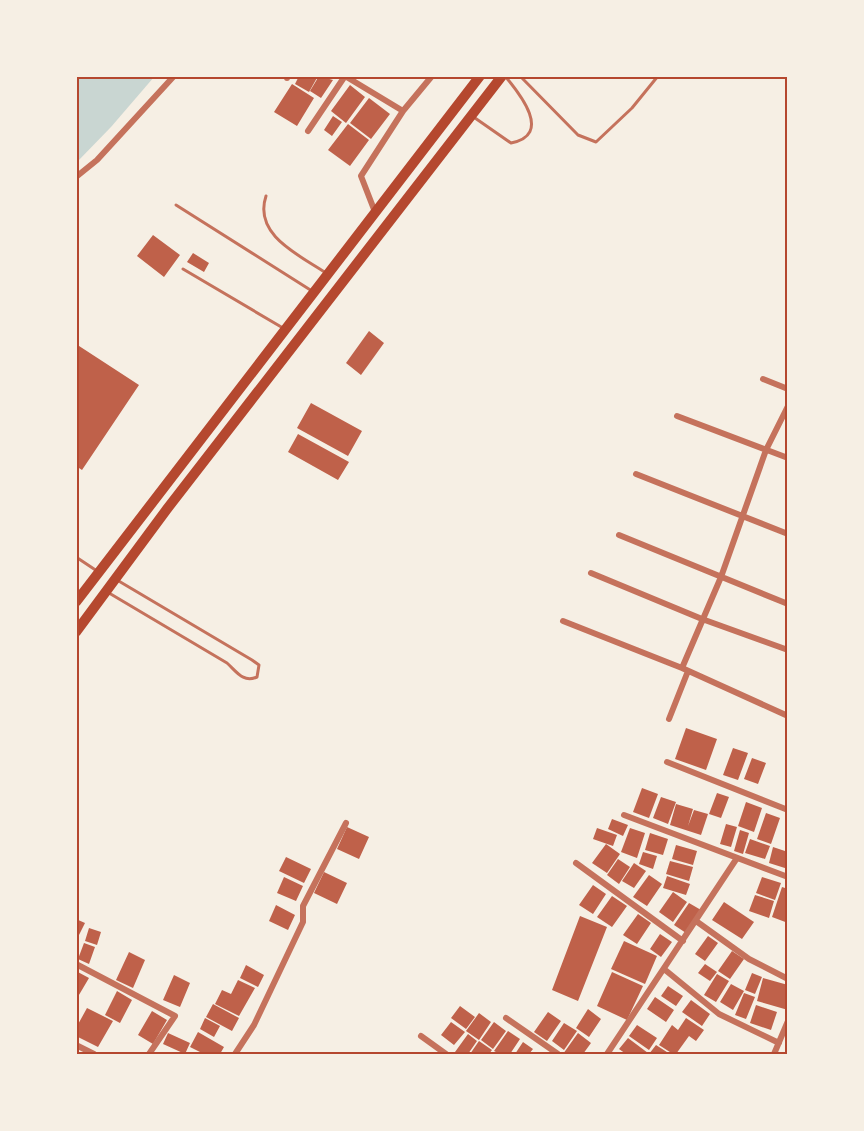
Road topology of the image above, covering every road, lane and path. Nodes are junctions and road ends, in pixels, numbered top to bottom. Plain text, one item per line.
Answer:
1 (174, 76) edge
2 (345, 76) edge
3 (432, 76) edge
4 (480, 76) edge
5 (504, 76) edge
6 (520, 76) edge
7 (658, 76) edge
8 (403, 111) junction
9 (472, 116) junction
10 (308, 131) dead end
11 (76, 177) edge
12 (266, 196) dead end
13 (176, 205) dead end
14 (375, 212) junction
15 (183, 269) dead end
16 (327, 274) junction
17 (313, 292) junction
18 (285, 329) junction
19 (763, 379) dead end
20 (788, 389) edge
21 (788, 406) edge
22 (677, 416) dead end
23 (766, 450) junction
24 (788, 458) edge
25 (636, 474) dead end
26 (742, 516) junction
27 (788, 534) edge
28 (619, 535) dead end
29 (76, 556) edge
30 (99, 573) junction
31 (591, 573) dead end
32 (721, 577) junction
33 (116, 579) junction
34 (106, 591) junction
35 (77, 601) edge
36 (788, 604) edge
37 (702, 619) junction
38 (563, 621) dead end
39 (76, 632) edge
40 (788, 650) edge
41 (685, 670) junction
42 (788, 716) edge
43 (669, 718) dead end
44 (666, 762) dead end
45 (788, 810) edge
46 (624, 815) dead end
47 (346, 823) dead end
48 (737, 858) junction
49 (576, 863) dead end
50 (788, 877) edge
51 (696, 921) junction
52 (683, 941) junction
53 (76, 964) edge
54 (664, 969) junction
55 (788, 979) edge
56 (506, 1018) dead end
57 (788, 1021) edge
58 (421, 1036) dead end
59 (779, 1043) junction
60 (76, 1045) edge
61 (94, 1054) edge
62 (149, 1054) edge
63 (235, 1054) edge
64 (446, 1054) edge
65 (558, 1054) edge
66 (607, 1054) edge
67 (774, 1054) edge

1 - 11 street
2 - 8 street
2 - 10 street
3 - 8 street
4 - 14 highway
5 - 9 highway
5 - 9 lane
6 - 7 lane
8 - 14 street
9 - 33 highway
12 - 16 lane
13 - 17 lane
14 - 16 highway
15 - 18 lane
16 - 17 highway
17 - 18 highway
18 - 30 highway
19 - 20 street
21 - 23 street
22 - 23 street
23 - 24 street
23 - 26 street
25 - 26 street
26 - 27 street
26 - 32 street
28 - 32 street
29 - 30 lane
30 - 35 highway
31 - 37 street
32 - 36 street
32 - 37 street
33 - 34 highway
33 - 34 lane
34 - 39 highway
37 - 40 street
37 - 41 street
38 - 41 street
41 - 42 street
41 - 43 street
44 - 45 street
46 - 48 street
47 - 63 street
48 - 50 street
48 - 51 street
49 - 52 street
51 - 52 street
51 - 55 street
52 - 54 street
53 - 62 street
54 - 59 street
54 - 66 street
56 - 65 street
57 - 59 street
58 - 64 street
59 - 67 street
60 - 61 street

